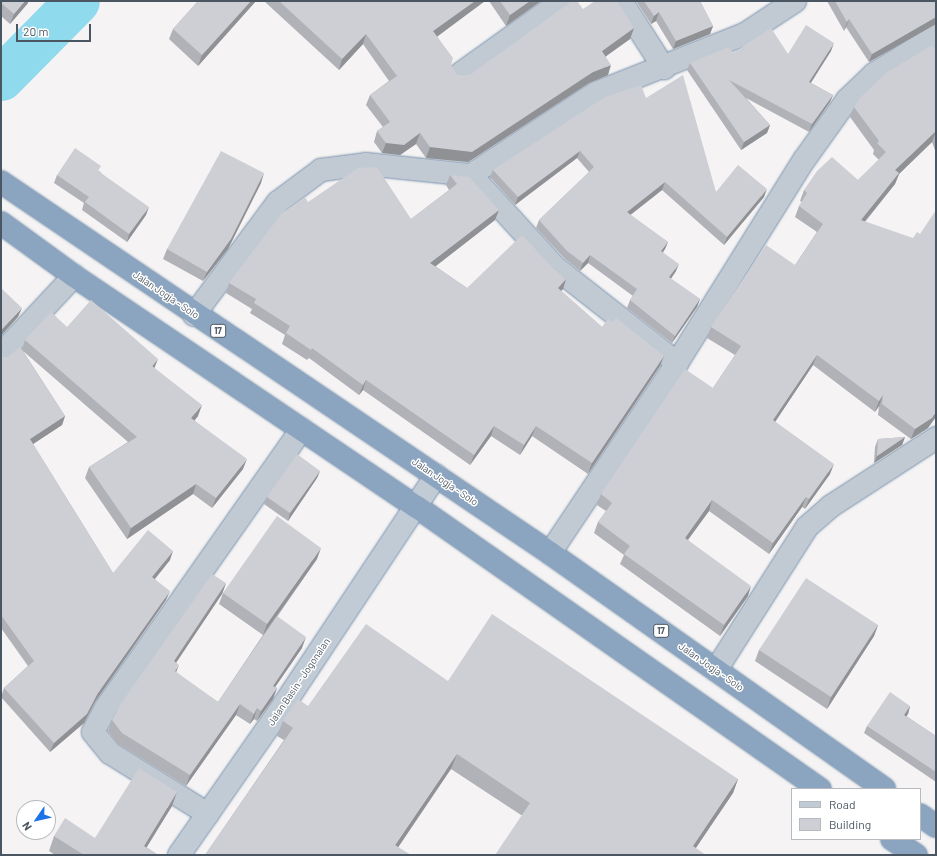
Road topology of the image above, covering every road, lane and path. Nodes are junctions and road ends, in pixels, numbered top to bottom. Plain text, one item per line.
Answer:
1 (562, 1) edge
2 (621, 1) edge
3 (795, 1) edge
4 (936, 36) edge
5 (664, 68) junction
6 (460, 74) edge
7 (471, 175) junction
8 (1, 182) edge
9 (1, 223) edge
10 (74, 276) junction
11 (194, 315) junction
12 (1, 354) edge
13 (677, 363) junction
14 (302, 429) junction
15 (936, 438) edge
16 (436, 476) junction
17 (416, 507) junction
18 (550, 553) junction
19 (716, 670) junction
20 (819, 788) edge
21 (883, 788) edge
22 (208, 814) junction
23 (921, 816) edge
24 (936, 826) edge
25 (894, 840) edge
26 (179, 855) edge
27 (916, 855) edge

1 - 6 street
2 - 5 street
3 - 5 street
4 - 13 street
5 - 7 street
7 - 11 street
7 - 13 street
8 - 11 highway, Jalan Jogja - Solo / 17
9 - 10 highway
10 - 12 street
10 - 14 highway
11 - 16 highway, Jalan Jogja - Solo / 17
13 - 18 street
14 - 17 highway
14 - 22 street
15 - 19 street
16 - 17 main road, Jalan Basin - Jogonalan
16 - 18 highway, Jalan Jogja - Solo / 17
17 - 20 highway
17 - 22 main road, Jalan Basin - Jogonalan
18 - 19 highway, Jalan Jogja - Solo / 17
19 - 21 highway, Jalan Jogja - Solo / 17
22 - 26 main road, Jalan Basin - Jogonalan
23 - 24 highway
25 - 27 highway

